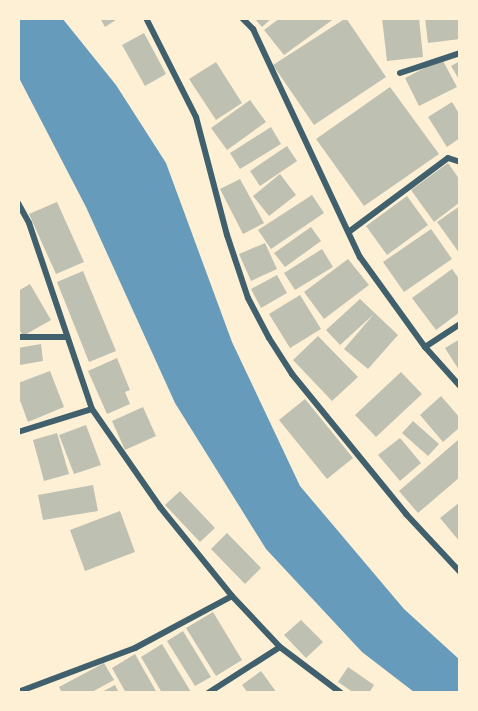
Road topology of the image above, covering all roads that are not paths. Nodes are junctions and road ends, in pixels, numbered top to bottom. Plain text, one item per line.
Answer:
1 (146, 18) edge
2 (242, 18) edge
3 (460, 52) edge
4 (400, 73) dead end
5 (460, 162) edge
6 (18, 203) edge
7 (350, 231) junction
8 (460, 324) edge
9 (18, 337) edge
10 (67, 337) junction
11 (425, 347) junction
12 (460, 386) edge
13 (92, 409) junction
14 (18, 432) edge
15 (460, 572) edge
16 (232, 596) junction
17 (280, 647) junction
18 (18, 692) edge
19 (208, 693) edge
20 (341, 693) edge

1 - 15 street
2 - 7 street
3 - 4 street
5 - 7 street
6 - 10 street
7 - 11 street
8 - 11 street
9 - 10 street
10 - 13 street
11 - 12 street
13 - 14 street
13 - 16 street
16 - 17 street
16 - 18 street
17 - 19 street
17 - 20 street

